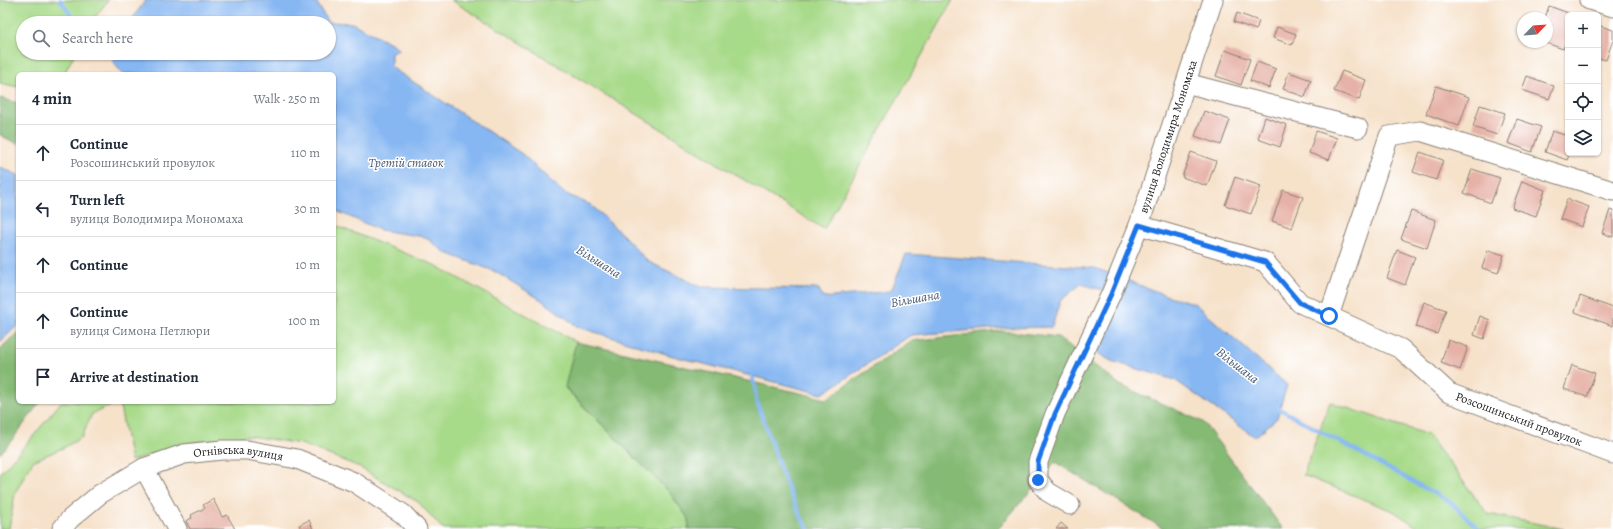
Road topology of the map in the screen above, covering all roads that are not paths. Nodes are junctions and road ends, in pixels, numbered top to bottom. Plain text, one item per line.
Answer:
1 (1213, 0) edge
2 (1590, 0) edge
3 (1613, 7) edge
4 (1186, 83) junction
5 (1358, 128) dead end
6 (1613, 191) edge
7 (1139, 225) junction
8 (1329, 316) junction
9 (1613, 454) edge
10 (144, 468) junction
11 (1070, 505) dead end
12 (62, 529) edge
13 (177, 529) edge
14 (417, 529) edge

1 - 4 street, вулиця Володимира Мономаха
2 - 3 street
4 - 5 street
4 - 7 street, вулиця Володимира Мономаха
6 - 8 street
7 - 8 street, Розсошинський провулок
7 - 11 street, вулиця Володимира Мономаха
8 - 9 street, Розсошинський провулок
10 - 12 street, Огнівська вулиця
10 - 13 street
10 - 14 street, Огнівська вулиця

